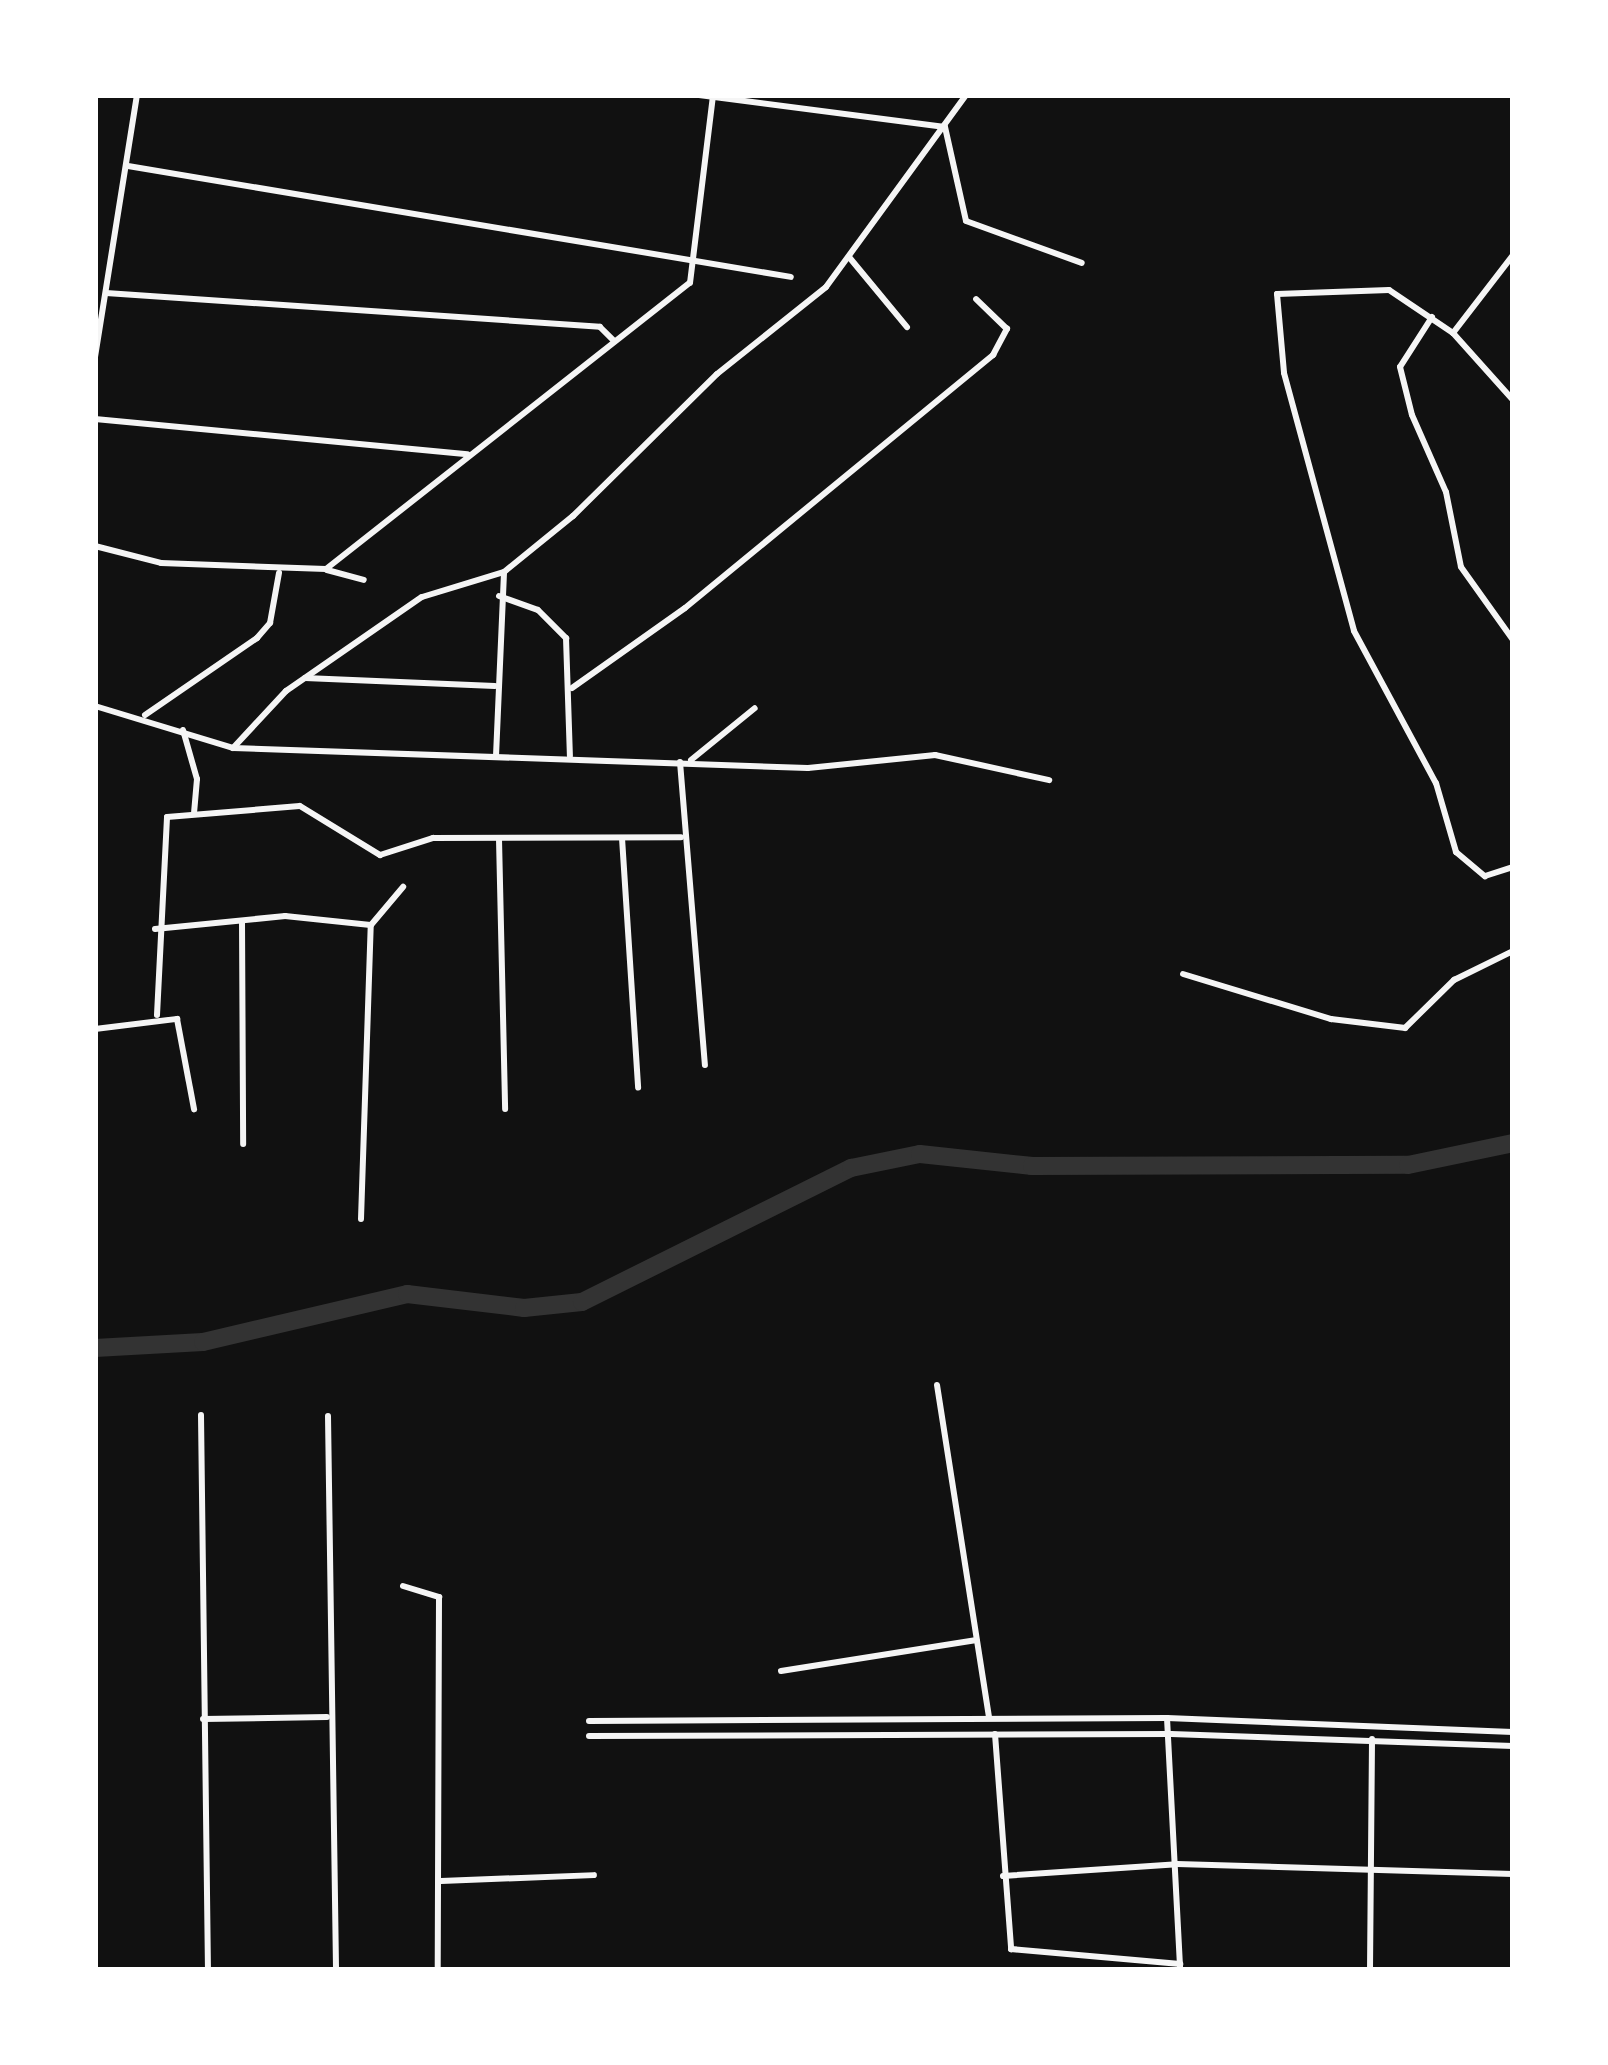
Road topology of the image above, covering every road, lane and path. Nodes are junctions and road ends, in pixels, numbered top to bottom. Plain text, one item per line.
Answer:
1 (136, 95) edge
2 (699, 95) edge
3 (966, 95) edge
4 (713, 97) edge
5 (945, 128) junction
6 (128, 166) junction
7 (1513, 255) edge
8 (699, 257) junction
9 (849, 257) junction
10 (1082, 263) dead end
11 (791, 277) dead end
12 (106, 292) junction
13 (976, 299) dead end
14 (1432, 317) junction
15 (907, 327) dead end
16 (1453, 333) junction
17 (613, 340) junction
18 (95, 357) edge
19 (1513, 400) edge
20 (95, 419) edge
21 (467, 454) junction
22 (95, 546) edge
23 (326, 570) junction
24 (504, 572) junction
25 (279, 573) junction
26 (364, 580) dead end
27 (499, 596) junction
28 (1512, 638) edge
29 (304, 678) junction
30 (495, 686) junction
31 (572, 688) junction
32 (95, 706) edge
33 (755, 708) dead end
34 (145, 715) junction
35 (182, 730) junction
36 (232, 748) junction
37 (496, 756) junction
38 (570, 756) junction
39 (690, 761) junction
40 (680, 762) junction
41 (1049, 780) dead end
42 (194, 812) junction
43 (622, 838) junction
44 (681, 838) junction
45 (499, 839) junction
46 (1513, 867) edge
47 (402, 887) dead end
48 (242, 922) junction
49 (371, 925) junction
50 (155, 929) junction
51 (1513, 951) edge
52 (1183, 974) dead end
53 (157, 1015) junction
54 (95, 1029) edge
55 (706, 1065) dead end
56 (638, 1087) dead end
57 (194, 1108) dead end
58 (505, 1109) dead end
59 (243, 1144) dead end
60 (361, 1219) dead end
61 (937, 1386) dead end
62 (202, 1415) dead end
63 (328, 1416) dead end
64 (403, 1586) dead end
65 (977, 1640) junction
66 (781, 1671) dead end
67 (327, 1717) junction
68 (203, 1718) junction
69 (989, 1718) junction
70 (1167, 1718) junction
71 (588, 1720) dead end
72 (1513, 1732) edge
73 (995, 1734) junction
74 (1171, 1734) junction
75 (589, 1736) dead end
76 (1372, 1739) junction
77 (1513, 1746) edge
78 (1177, 1864) junction
79 (1369, 1868) junction
80 (1513, 1874) edge
81 (594, 1875) dead end
82 (1003, 1876) junction
83 (441, 1881) junction
84 (1180, 1967) edge
85 (208, 1970) edge
86 (336, 1970) edge
87 (438, 1970) edge
88 (1370, 1970) edge

1 - 6 street
2 - 4 street
3 - 5 street
4 - 5 street
4 - 8 street
5 - 9 street
5 - 10 street
6 - 8 street
6 - 12 street
7 - 16 street
8 - 11 street
8 - 17 street
9 - 15 street
9 - 24 street
12 - 17 street
12 - 18 street
13 - 31 street
14 - 16 street
14 - 28 street
14 - 46 street
16 - 19 street
17 - 21 street
20 - 21 street
21 - 23 street
22 - 25 street
23 - 25 street
23 - 26 street
24 - 27 street
24 - 29 street
25 - 34 street
27 - 30 street
27 - 31 street
29 - 30 street
29 - 36 street
30 - 37 street
31 - 38 street
32 - 34 street
33 - 39 street
34 - 35 street
35 - 36 street
35 - 42 street
36 - 37 street
37 - 38 street
38 - 40 street
39 - 40 street
39 - 41 street
40 - 44 street
42 - 45 street
42 - 50 street
43 - 44 street
43 - 45 street
43 - 56 street
44 - 55 street
45 - 58 street
47 - 49 street
48 - 49 street
48 - 50 street
48 - 59 street
49 - 60 street
50 - 53 street
51 - 52 street
53 - 54 street
53 - 57 street
61 - 65 street
62 - 68 street
63 - 67 street
64 - 83 street
65 - 66 street
65 - 69 street
67 - 68 street
67 - 86 street
68 - 85 street
69 - 70 street
69 - 71 street
70 - 72 street
70 - 74 street
73 - 74 street
73 - 75 street
73 - 82 street
74 - 76 street
74 - 78 street
76 - 77 street
76 - 79 street
78 - 79 street
78 - 82 street
78 - 84 street
79 - 80 street
79 - 88 street
81 - 83 street
82 - 84 street
83 - 87 street

